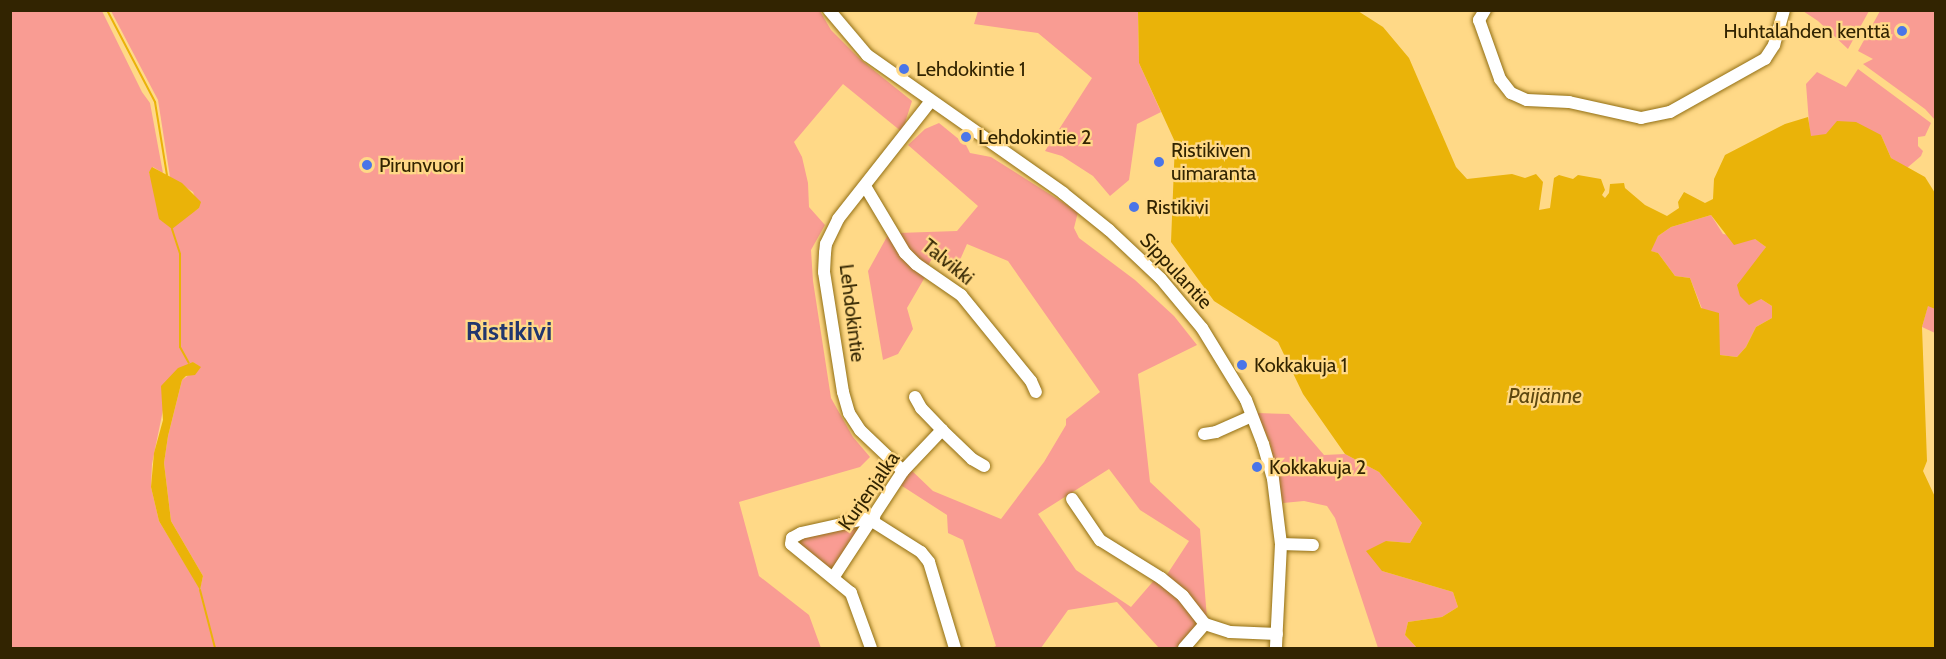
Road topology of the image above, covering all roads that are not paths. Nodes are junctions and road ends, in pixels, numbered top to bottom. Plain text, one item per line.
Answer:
1 (829, 10) edge
2 (1485, 10) edge
3 (1784, 10) edge
4 (932, 101) junction
5 (865, 186) junction
6 (1036, 392) dead end
7 (915, 397) dead end
8 (1252, 416) junction
9 (942, 430) junction
10 (1204, 434) dead end
11 (984, 466) dead end
12 (903, 471) junction
13 (1072, 500) dead end
14 (873, 519) junction
15 (1281, 544) junction
16 (1313, 545) dead end
17 (833, 578) junction
18 (1205, 624) junction
19 (1277, 634) junction
20 (871, 648) edge
21 (956, 648) edge
22 (1184, 648) edge
23 (1276, 648) edge

1 - 4 street, Sippulantie
2 - 3 street
4 - 5 street, Lehdokintie
4 - 8 street, Sippulantie
5 - 6 street, Talvikki
5 - 12 street, Lehdokintie
7 - 9 street
8 - 10 street
8 - 15 street, Sippulantie
9 - 11 street
9 - 12 street, Kurjenjalka
12 - 14 street, Kurjenjalka
13 - 18 street
14 - 17 street, Kurjenjalka
14 - 17 street
14 - 21 street
15 - 16 street
15 - 19 street, Sippulantie
17 - 20 street
18 - 19 street
18 - 22 street
19 - 23 street, Sippulantie

